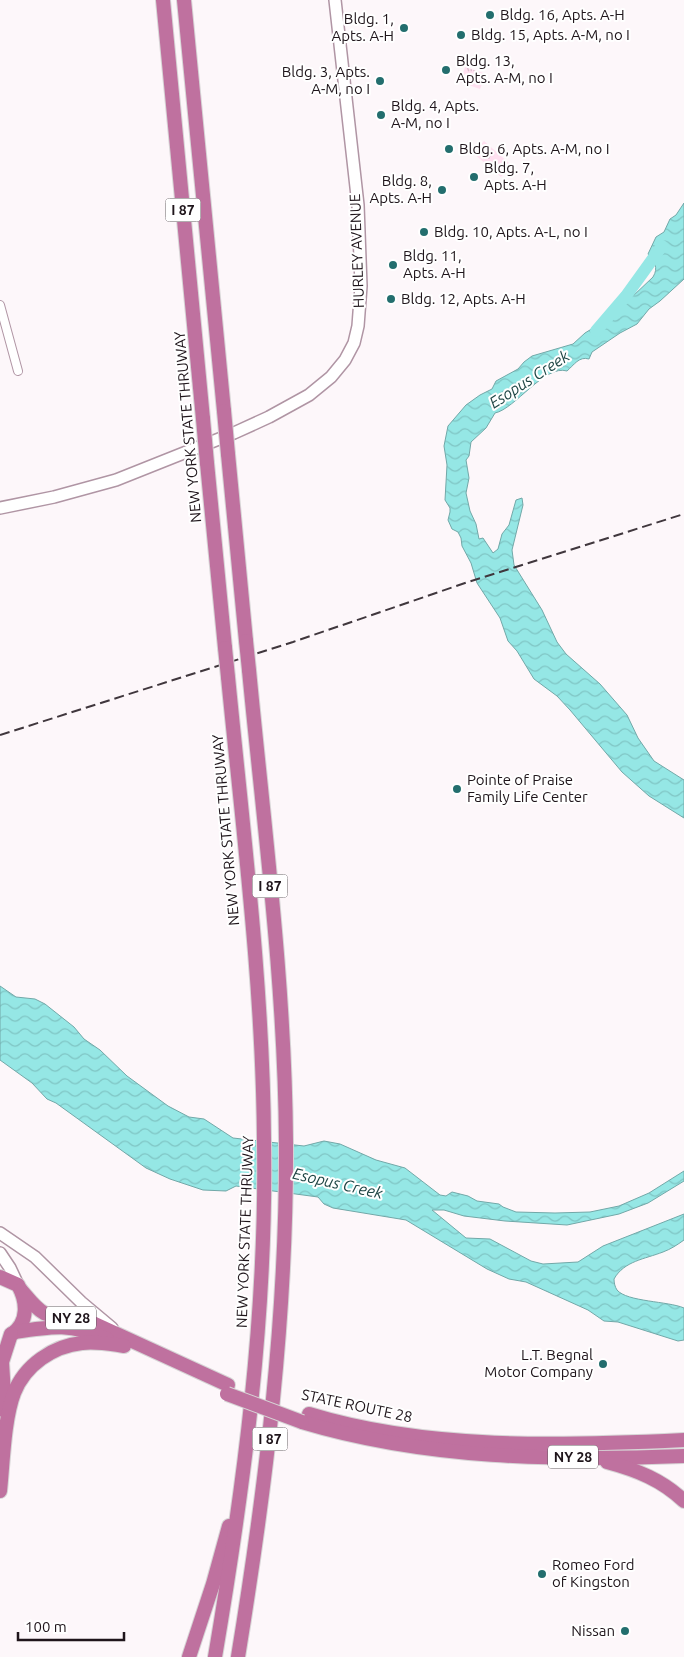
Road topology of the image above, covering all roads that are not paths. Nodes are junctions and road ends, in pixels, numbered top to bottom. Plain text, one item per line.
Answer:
1 (163, 0) edge
2 (184, 0) edge
3 (335, 0) edge
4 (0, 305) edge
5 (18, 371) dead end
6 (0, 508) edge
7 (0, 1233) edge
8 (0, 1253) edge
9 (0, 1277) edge
10 (19, 1288) junction
11 (9, 1335) edge
12 (122, 1340) junction
13 (303, 1417) junction
14 (684, 1431) edge
15 (6, 1439) junction
16 (684, 1440) edge
17 (609, 1443) junction
18 (247, 1447) junction
19 (684, 1456) edge
20 (585, 1457) junction
21 (0, 1491) edge
22 (684, 1501) edge
23 (190, 1657) edge
24 (215, 1657) edge
25 (238, 1657) edge

1 - 18 highway, NEW YORK STATE THRUWAY / I 87, bridge
2 - 25 highway, I 87, bridge
3 - 6 street, HURLEY AVENUE
4 - 5 street
7 - 12 street
8 - 10 street
9 - 10 highway
10 - 11 highway
10 - 12 highway, STATE ROUTE 28 / NY 28
11 - 12 highway, STATE ROUTE 28 / NY 28
11 - 15 highway
12 - 13 highway, STATE ROUTE 28 / NY 28, bridge
12 - 15 highway
13 - 17 highway, STATE ROUTE 28 / NY 28
13 - 20 highway, STATE ROUTE 28 / NY 28
14 - 17 highway
15 - 21 highway
16 - 17 highway, STATE ROUTE 28 / NY 28
18 - 23 highway
18 - 24 highway, NEW YORK STATE THRUWAY / I 87
19 - 20 highway, STATE ROUTE 28 / NY 28
20 - 22 highway

